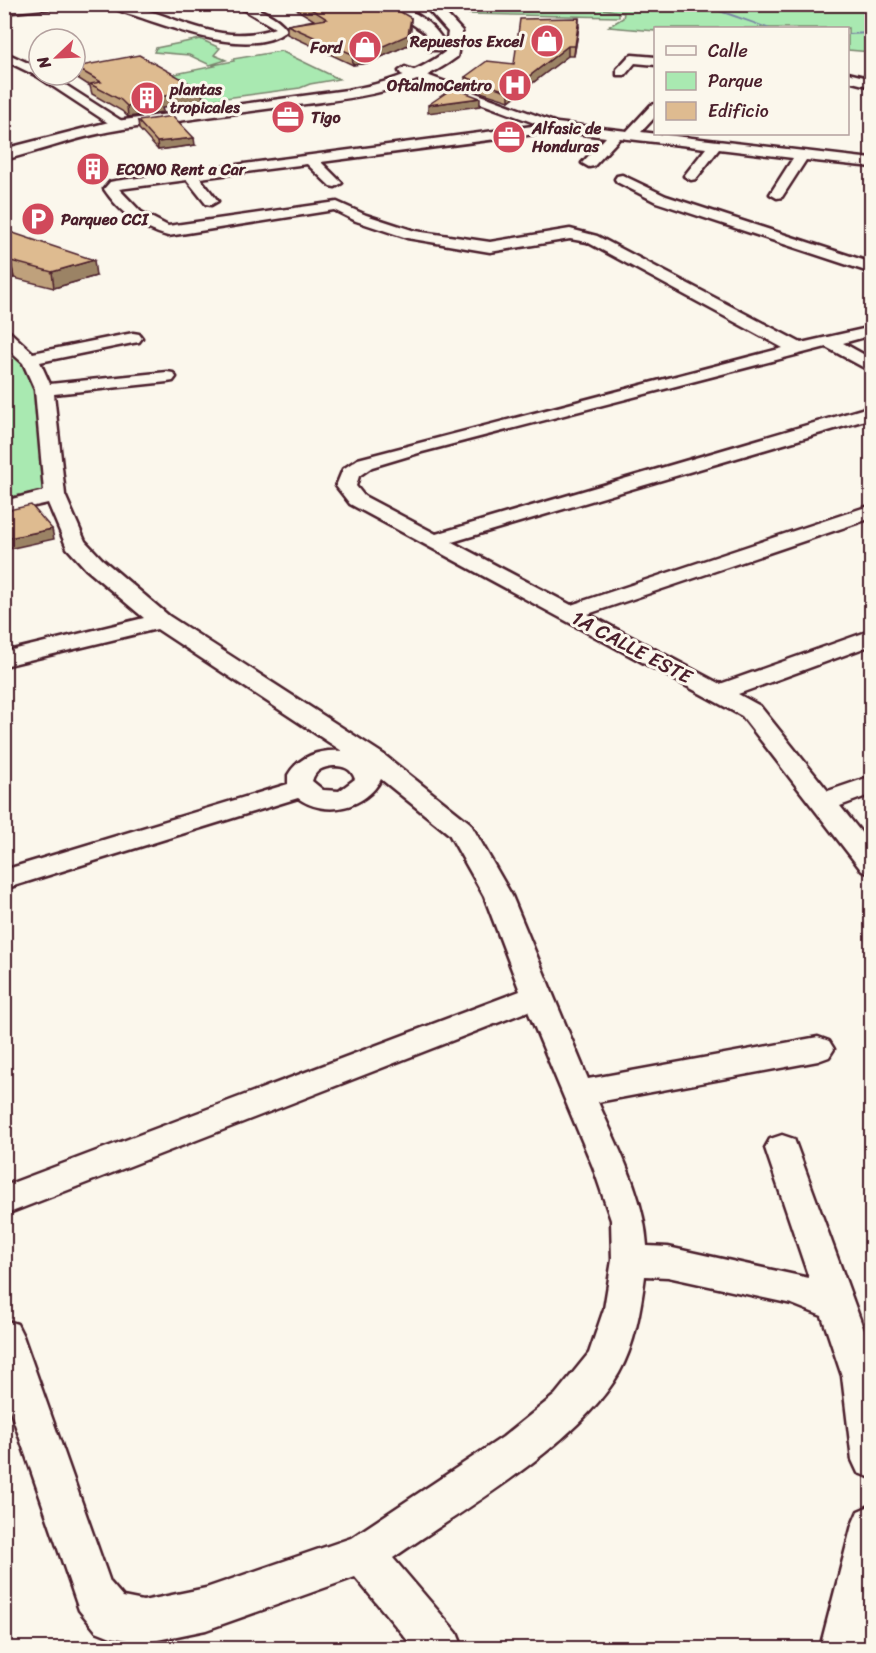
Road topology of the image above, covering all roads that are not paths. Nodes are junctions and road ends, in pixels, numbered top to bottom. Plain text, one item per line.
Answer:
1 (63, 4) edge
2 (112, 4) edge
3 (239, 4) edge
4 (429, 5) edge
5 (394, 7) edge
6 (4, 10) edge
7 (4, 55) edge
8 (654, 61) edge
9 (27, 67) edge
10 (621, 72) dead end
11 (412, 74) junction
12 (849, 77) edge
13 (872, 82) edge
14 (62, 87) edge
15 (654, 110) edge
16 (117, 121) junction
17 (558, 128) junction
18 (616, 134) junction
19 (631, 135) junction
20 (807, 141) dead end
21 (4, 145) edge
22 (715, 145) junction
23 (4, 155) edge
24 (800, 155) junction
25 (311, 160) junction
26 (589, 163) dead end
27 (872, 163) edge
28 (190, 175) junction
29 (691, 176) dead end
30 (622, 179) dead end
31 (335, 183) dead end
32 (777, 194) dead end
33 (211, 201) dead end
34 (872, 268) edge
35 (868, 332) dead end
36 (4, 336) edge
37 (133, 338) dead end
38 (828, 341) junction
39 (799, 349) junction
40 (28, 359) junction
41 (872, 367) edge
42 (167, 377) dead end
43 (44, 390) junction
44 (872, 412) edge
45 (55, 495) junction
46 (4, 507) edge
47 (872, 511) edge
48 (433, 541) junction
49 (570, 613) junction
50 (161, 621) junction
51 (872, 637) edge
52 (4, 659) edge
53 (719, 693) junction
54 (368, 763) junction
55 (872, 784) edge
56 (302, 788) junction
57 (823, 803) junction
58 (872, 865) edge
59 (4, 880) edge
60 (537, 996) junction
61 (818, 1049) dead end
62 (578, 1093) junction
63 (782, 1148) dead end
64 (4, 1201) edge
65 (630, 1260) junction
66 (837, 1306) junction
67 (4, 1336) edge
68 (872, 1460) edge
69 (872, 1525) edge
70 (363, 1554) junction
71 (442, 1648) edge
72 (842, 1648) edge

1 - 6 street
2 - 3 street
4 - 5 main road
4 - 11 main road
5 - 11 main road
7 - 9 street
8 - 10 street
11 - 16 main road
11 - 17 street
12 - 13 street
14 - 16 street
15 - 19 street
16 - 21 main road
16 - 23 main road
17 - 18 street
17 - 25 street
18 - 19 street
18 - 26 street
19 - 22 street
20 - 24 street
22 - 24 street
22 - 29 street
24 - 27 street
24 - 32 street
25 - 28 street
25 - 31 street
28 - 33 street
28 - 39 street
30 - 34 street
35 - 38 street
36 - 40 street
37 - 40 street
38 - 39 street
38 - 41 street
39 - 48 street, 1A CALLE ESTE
40 - 43 street
42 - 43 street
43 - 45 street
44 - 48 street
45 - 46 street
45 - 50 street
47 - 49 street
48 - 49 street, 1A CALLE ESTE
49 - 53 street, 1A CALLE ESTE
50 - 52 street
50 - 54 street
51 - 53 street
53 - 57 street, 1A CALLE ESTE
54 - 56 street
54 - 56 street
54 - 60 street
55 - 57 street
56 - 59 street
57 - 58 street, 1A CALLE ESTE
60 - 62 street
60 - 64 street
61 - 62 street
62 - 65 street
63 - 66 street
65 - 66 street
65 - 70 street
66 - 68 street
67 - 70 street
69 - 72 street
70 - 71 street

